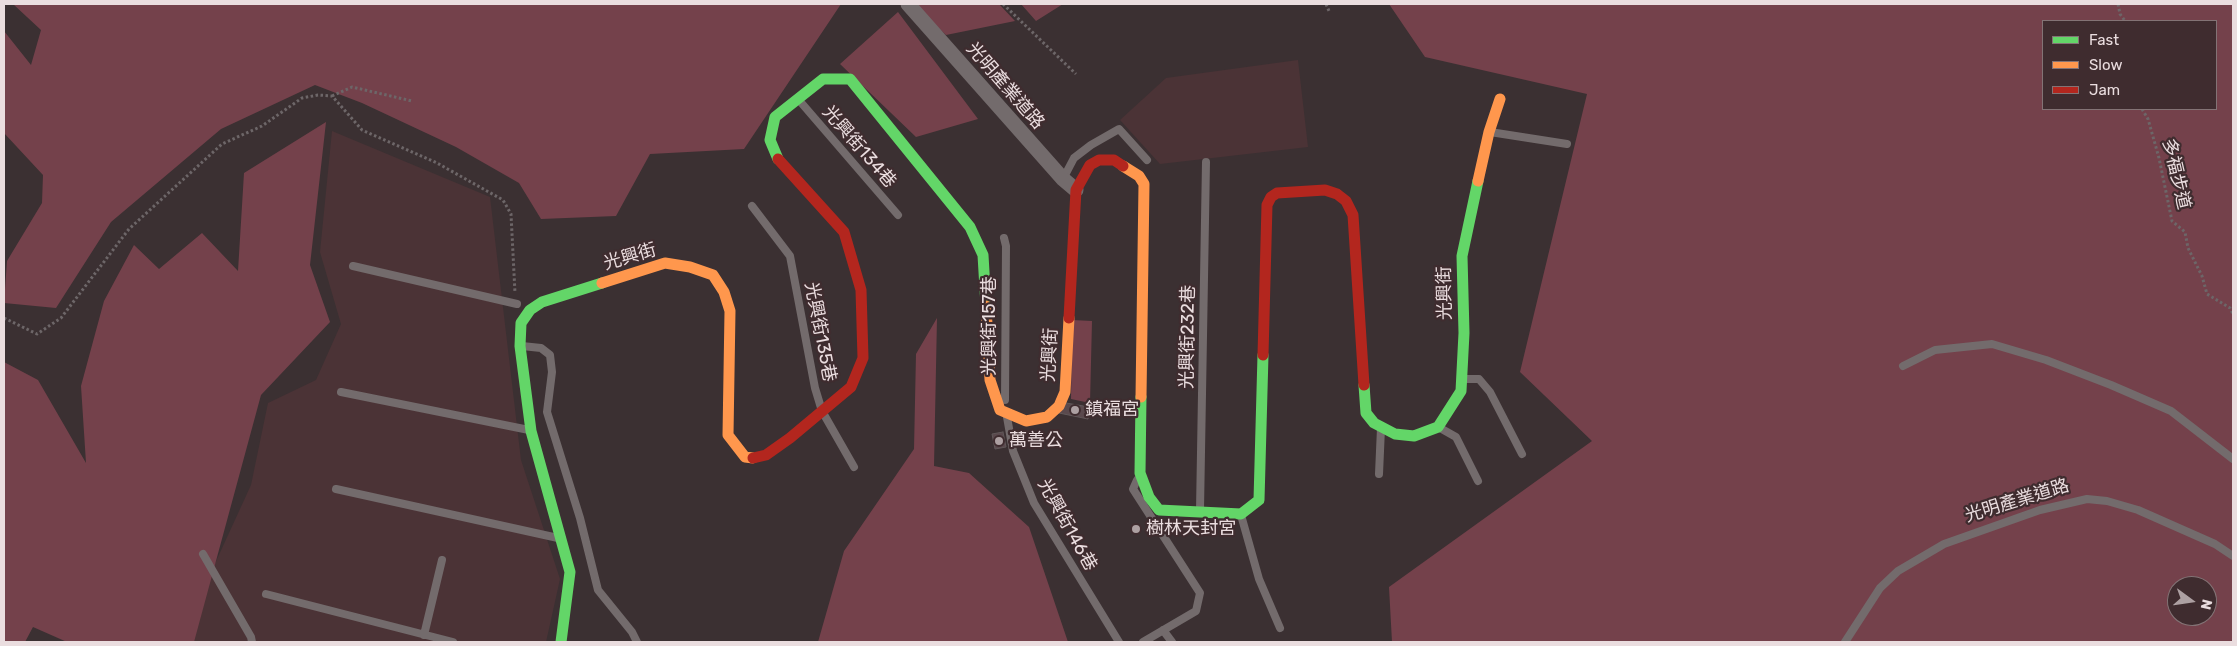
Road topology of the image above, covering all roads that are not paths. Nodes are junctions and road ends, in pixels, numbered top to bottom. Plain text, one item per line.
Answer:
1 (908, 4) edge
2 (798, 99) junction
3 (1500, 99) dead end
4 (1489, 132) junction
5 (1567, 144) dead end
6 (1147, 160) dead end
7 (1206, 162) dead end
8 (1062, 179) junction
9 (1076, 190) junction
10 (752, 206) dead end
11 (898, 215) dead end
12 (1004, 238) dead end
13 (353, 266) dead end
14 (517, 304) road end
15 (520, 346) junction
16 (1903, 366) dead end
17 (1462, 379) junction
18 (341, 392) dead end
19 (822, 411) junction
20 (1007, 414) junction
21 (1438, 427) junction
22 (1381, 428) junction
23 (531, 431) junction
24 (1522, 454) dead end
25 (2233, 459) edge
26 (854, 467) dead end
27 (1140, 473) junction
28 (1379, 474) dead end
29 (1478, 481) dead end
30 (336, 489) dead end
31 (1200, 513) junction
32 (1241, 514) junction
33 (559, 538) junction
34 (203, 554) dead end
35 (2233, 556) edge
36 (442, 560) dead end
37 (266, 594) dead end
38 (1280, 628) dead end
39 (1163, 630) junction
40 (424, 635) junction
41 (252, 642) edge
42 (453, 642) edge
43 (561, 642) edge
44 (637, 642) edge
45 (1119, 642) edge
46 (1143, 642) edge
47 (1172, 642) edge
48 (1845, 642) edge

1 - 8 street, 光明產業道路
2 - 11 lane, 光興街134巷
2 - 19 street, 光興街
2 - 20 street, 光興街
3 - 4 street, 光興街
4 - 5 lane
4 - 17 street, 光興街
6 - 8 lane
7 - 31 lane, 光興街232巷
8 - 9 street, 光明產業道路
9 - 20 street, 光興街
9 - 27 street, 光興街
10 - 19 lane, 光興街135巷
12 - 20 lane, 光興街157巷
13 - 14 lane
15 - 19 street, 光興街
15 - 23 street, 光興街
15 - 44 lane
16 - 25 lane
17 - 21 street, 光興街
17 - 24 lane
18 - 23 lane
19 - 26 lane, 光興街135巷
20 - 45 lane, 光興街146巷
21 - 22 street
21 - 29 lane
22 - 28 lane
22 - 32 street
23 - 33 street, 光興街
27 - 31 street, 光興街
27 - 39 lane
30 - 33 lane
31 - 32 street, 光興街
32 - 38 lane
33 - 43 street, 光興街
34 - 41 lane
35 - 48 lane, 光明產業道路
36 - 40 lane
37 - 40 lane
39 - 46 lane
39 - 47 lane
40 - 42 lane

